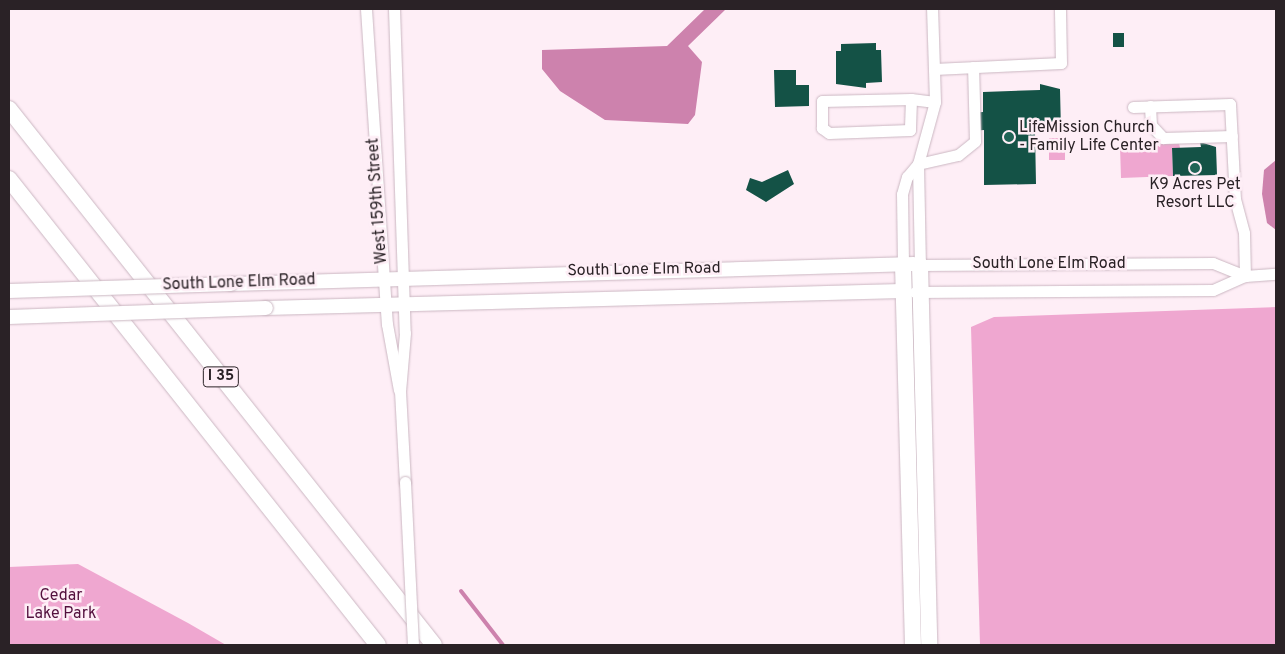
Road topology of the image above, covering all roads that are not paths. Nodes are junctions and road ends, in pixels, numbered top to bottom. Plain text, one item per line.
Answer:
1 (366, 9) edge
2 (394, 9) edge
3 (932, 9) edge
4 (1060, 9) edge
5 (973, 67) junction
6 (934, 69) junction
7 (911, 99) junction
8 (935, 102) junction
9 (1150, 106) junction
10 (1133, 107) dead end
11 (9, 109) edge
12 (1232, 136) junction
13 (918, 164) junction
14 (9, 179) edge
15 (902, 264) junction
16 (920, 264) junction
17 (1276, 274) edge
18 (401, 276) junction
19 (1245, 276) junction
20 (383, 277) junction
21 (9, 291) edge
22 (902, 291) junction
23 (919, 292) junction
24 (403, 303) junction
25 (385, 304) junction
26 (9, 317) edge
27 (400, 391) junction
28 (378, 645) edge
29 (412, 645) edge
30 (434, 645) edge
31 (913, 645) edge
32 (929, 645) edge

1 - 20 street, West 159th Street
2 - 18 street, West 159th Street
3 - 6 street
4 - 5 street
5 - 6 street
5 - 13 street
6 - 8 street
7 - 7 street
7 - 8 street
8 - 13 street
9 - 10 street
9 - 12 street
9 - 12 street
11 - 30 highway, I 35
12 - 19 street
13 - 15 street
13 - 16 street
14 - 28 highway, I 35
15 - 16 main road, South Lone Elm Road
15 - 18 main road, South Lone Elm Road
15 - 22 highway
16 - 19 street, South Lone Elm Road
16 - 23 highway
17 - 19 street, South Lone Elm Road
18 - 20 main road, South Lone Elm Road
18 - 24 street, West 159th Street
19 - 23 street, South Lone Elm Road
20 - 21 main road, South Lone Elm Road, bridge
20 - 25 street, West 159th Street
22 - 23 street, South Lone Elm Road
22 - 24 main road, South Lone Elm Road
22 - 31 highway
23 - 32 highway
24 - 25 main road, South Lone Elm Road
24 - 27 street, West 159th Street
25 - 26 main road, South Lone Elm Road, bridge
25 - 27 street, West 159th Street
27 - 29 street, West 159th Street, bridge

